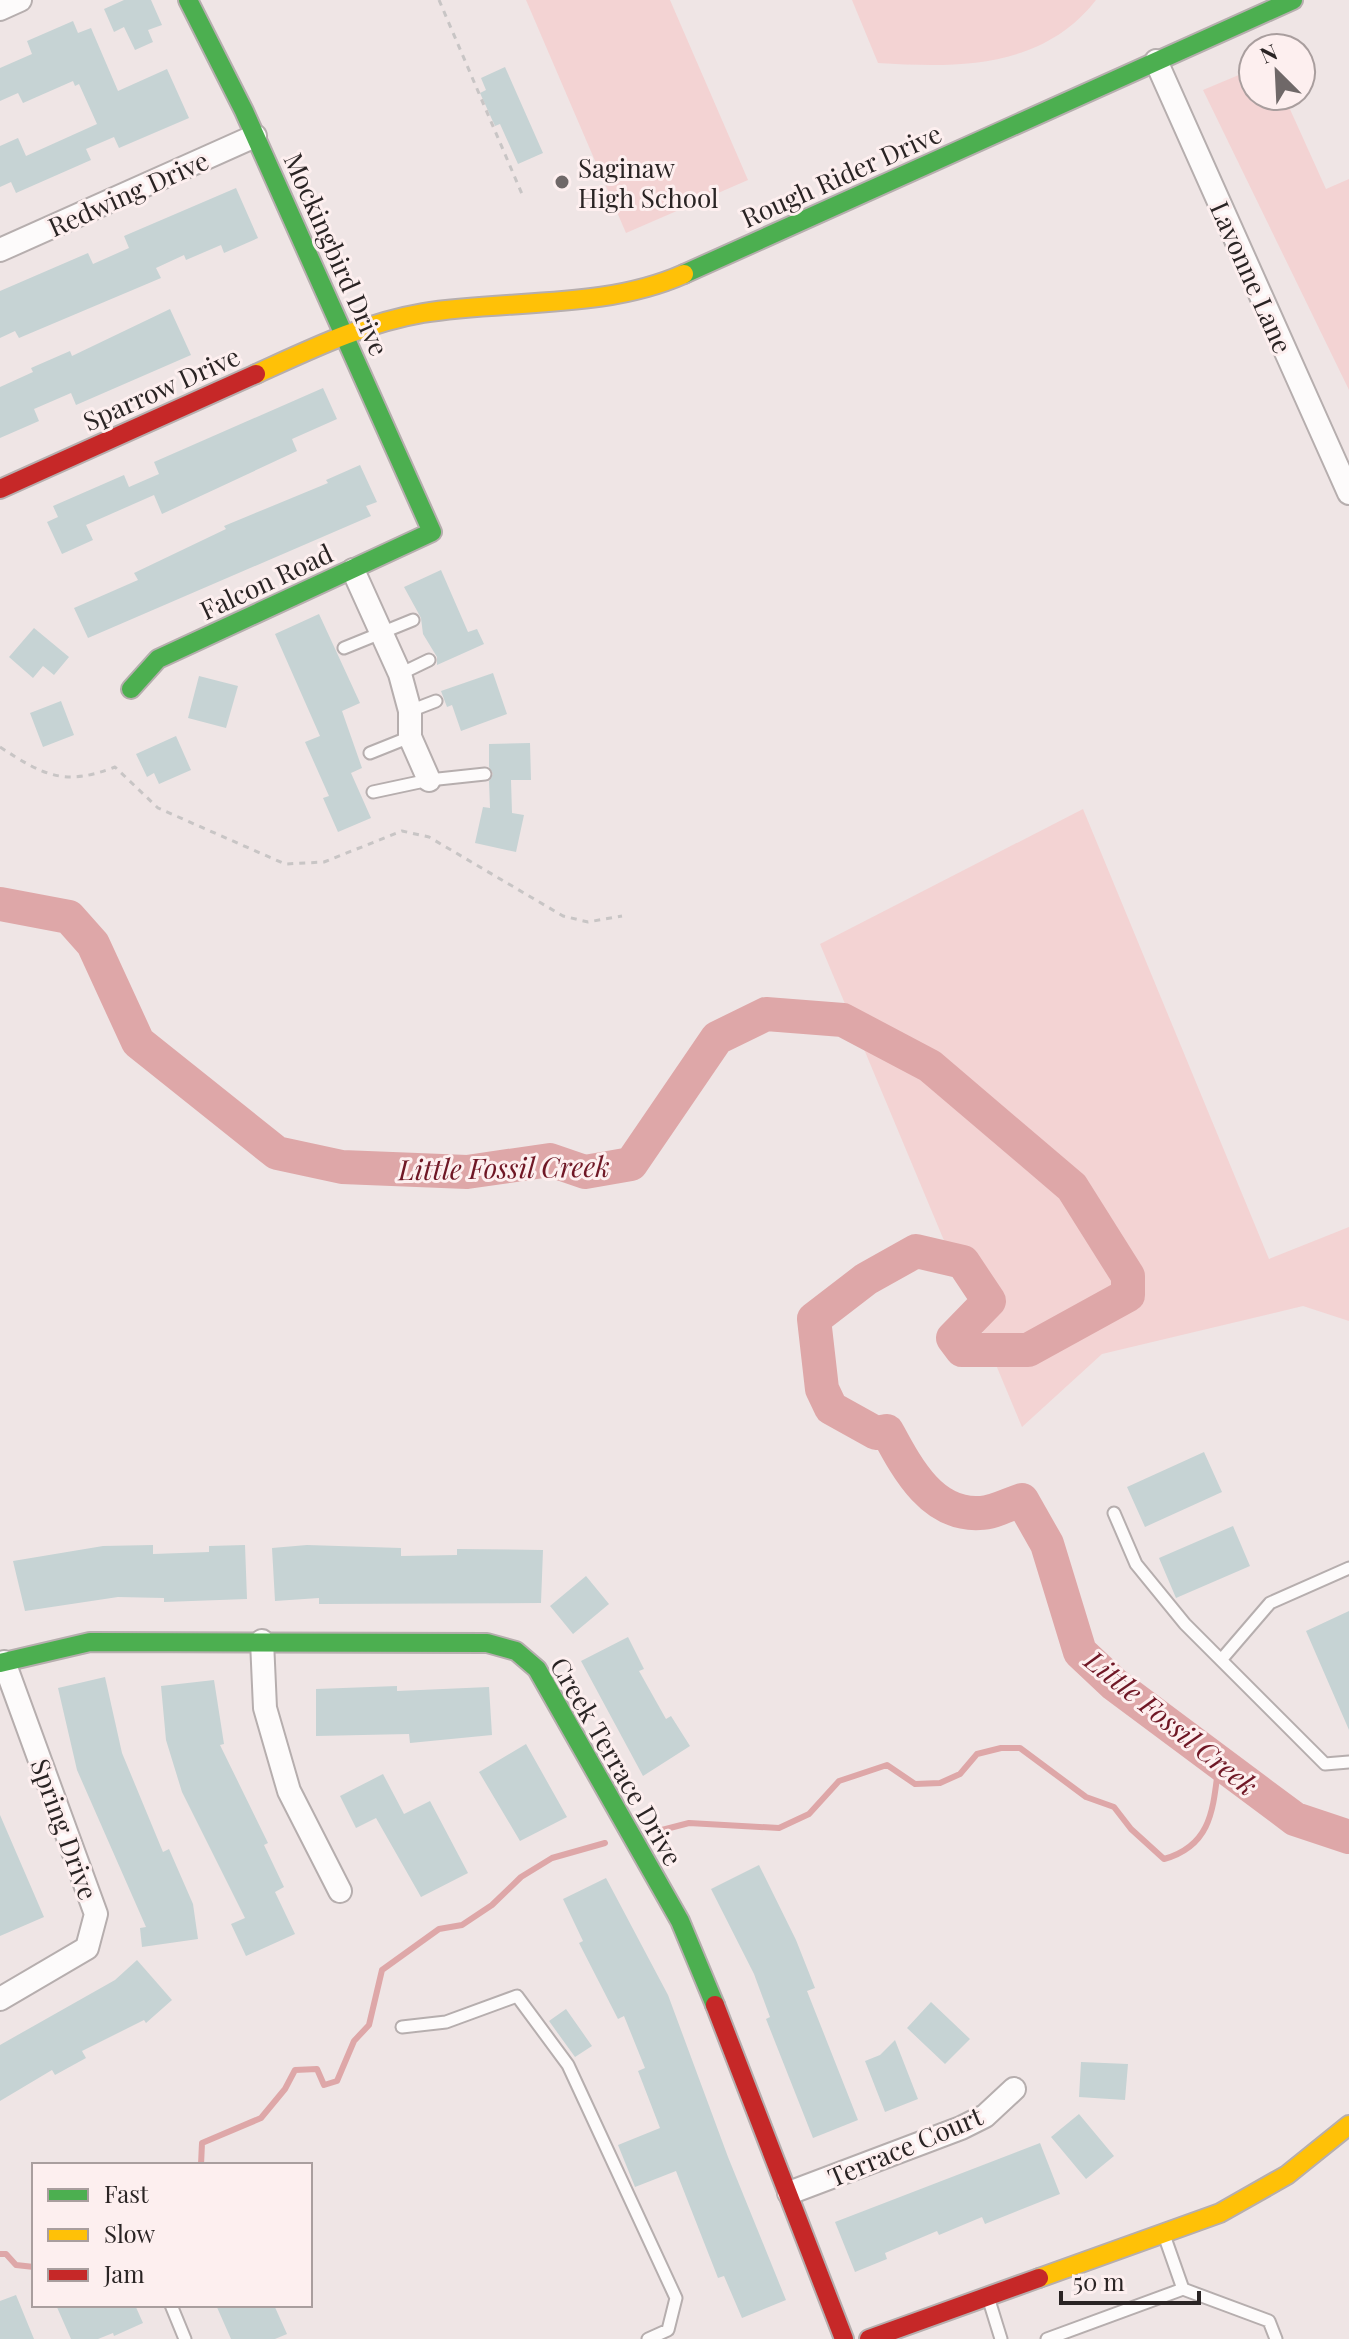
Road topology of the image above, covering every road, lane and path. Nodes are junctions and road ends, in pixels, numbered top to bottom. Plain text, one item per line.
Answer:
1 (20, 0) edge
2 (188, 0) edge
3 (439, 0) edge
4 (1293, 0) edge
5 (0, 9) edge
6 (1156, 61) junction
7 (255, 136) junction
8 (522, 194) dead end
9 (0, 250) edge
10 (344, 334) junction
11 (0, 489) edge
12 (1349, 493) edge
13 (432, 532) joint
14 (353, 570) junction
15 (413, 620) dead end
16 (382, 633) junction
17 (344, 648) dead end
18 (429, 660) dead end
19 (400, 674) junction
20 (131, 689) dead end
21 (436, 701) dead end
22 (410, 711) junction
23 (410, 737) junction
24 (0, 747) edge
25 (370, 753) dead end
26 (485, 774) dead end
27 (429, 780) junction
28 (373, 792) dead end
29 (622, 916) dead end
30 (1114, 1513) dead end
31 (1349, 1568) edge
32 (262, 1641) junction
33 (1221, 1660) junction
34 (2, 1663) edge
35 (1349, 1762) edge
36 (340, 1891) dead end
37 (0, 1999) edge
38 (402, 2027) dead end
39 (1014, 2089) dead end
40 (1348, 2131) edge
41 (789, 2193) junction
42 (1164, 2235) junction
43 (1183, 2289) junction
44 (988, 2297) junction
45 (172, 2307) edge
46 (180, 2338) edge
47 (648, 2339) edge
48 (844, 2339) edge
49 (869, 2339) edge
50 (1001, 2339) edge
51 (1047, 2339) edge
52 (1276, 2339) edge

1 - 5 street
2 - 7 street, Mockingbird Drive
3 - 8 path
4 - 6 street, Rough Rider Drive
6 - 10 street, Rough Rider Drive
6 - 12 street, Lavonne Lane
7 - 9 street, Redwing Drive
7 - 10 street, Mockingbird Drive
10 - 11 street, Sparrow Drive
10 - 13 street, Mockingbird Drive
13 - 14 street, Falcon Road
14 - 16 street
14 - 20 street, Falcon Road
15 - 16 lane
16 - 17 lane
16 - 19 street
18 - 19 lane
19 - 22 street
21 - 22 lane
22 - 23 street
23 - 25 lane
23 - 27 street
24 - 29 path
26 - 27 lane
27 - 28 lane
30 - 33 lane
31 - 33 lane
32 - 34 street, Creek Terrace Drive
32 - 36 street
32 - 41 street, Creek Terrace Drive
33 - 35 lane
34 - 37 street, Spring Drive
38 - 47 lane
39 - 41 street, Terrace Court
40 - 42 street
41 - 48 street, Creek Terrace Drive
42 - 43 lane
42 - 44 street
43 - 51 lane
43 - 52 lane
44 - 49 street
44 - 50 lane
45 - 46 lane

